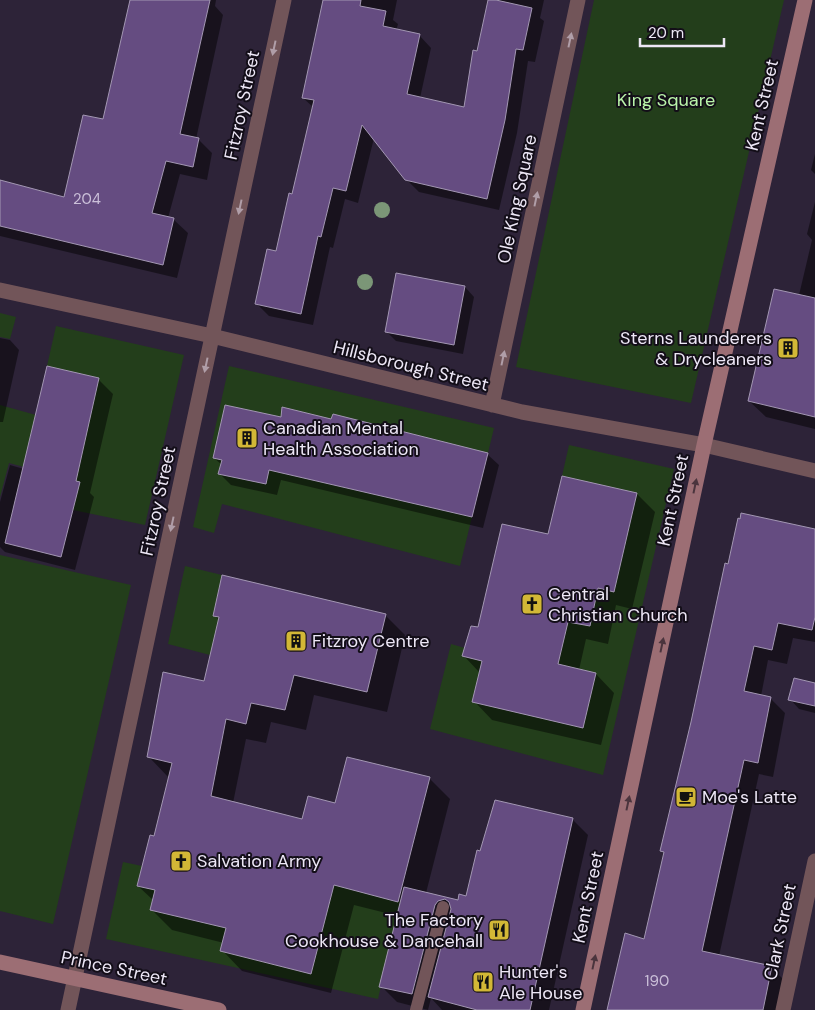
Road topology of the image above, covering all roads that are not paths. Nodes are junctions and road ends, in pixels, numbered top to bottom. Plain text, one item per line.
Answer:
1 (284, 0) edge
2 (578, 0) edge
3 (805, 0) edge
4 (0, 290) edge
5 (212, 336) junction
6 (492, 405) junction
7 (704, 445) junction
8 (815, 471) edge
9 (815, 861) edge
10 (443, 907) dead end
11 (0, 962) edge
12 (76, 979) junction
13 (68, 1010) edge
14 (220, 1010) edge
15 (416, 1010) edge
16 (583, 1010) edge
17 (783, 1010) edge

1 -> 5 street, Fitzroy Street
6 -> 2 street, Ole King Square
3 - 7 street, Kent Street
4 - 5 street, Hillsborough Street
5 - 6 street, Hillsborough Street
5 -> 12 street, Fitzroy Street
6 - 7 street, Hillsborough Street
7 - 8 street, Hillsborough Street
16 -> 7 street, Kent Street
9 - 17 street, Clark Street
10 - 15 lane
11 - 12 street, Prince Street
12 - 13 street, Fitzroy Street
12 - 14 street, Prince Street

